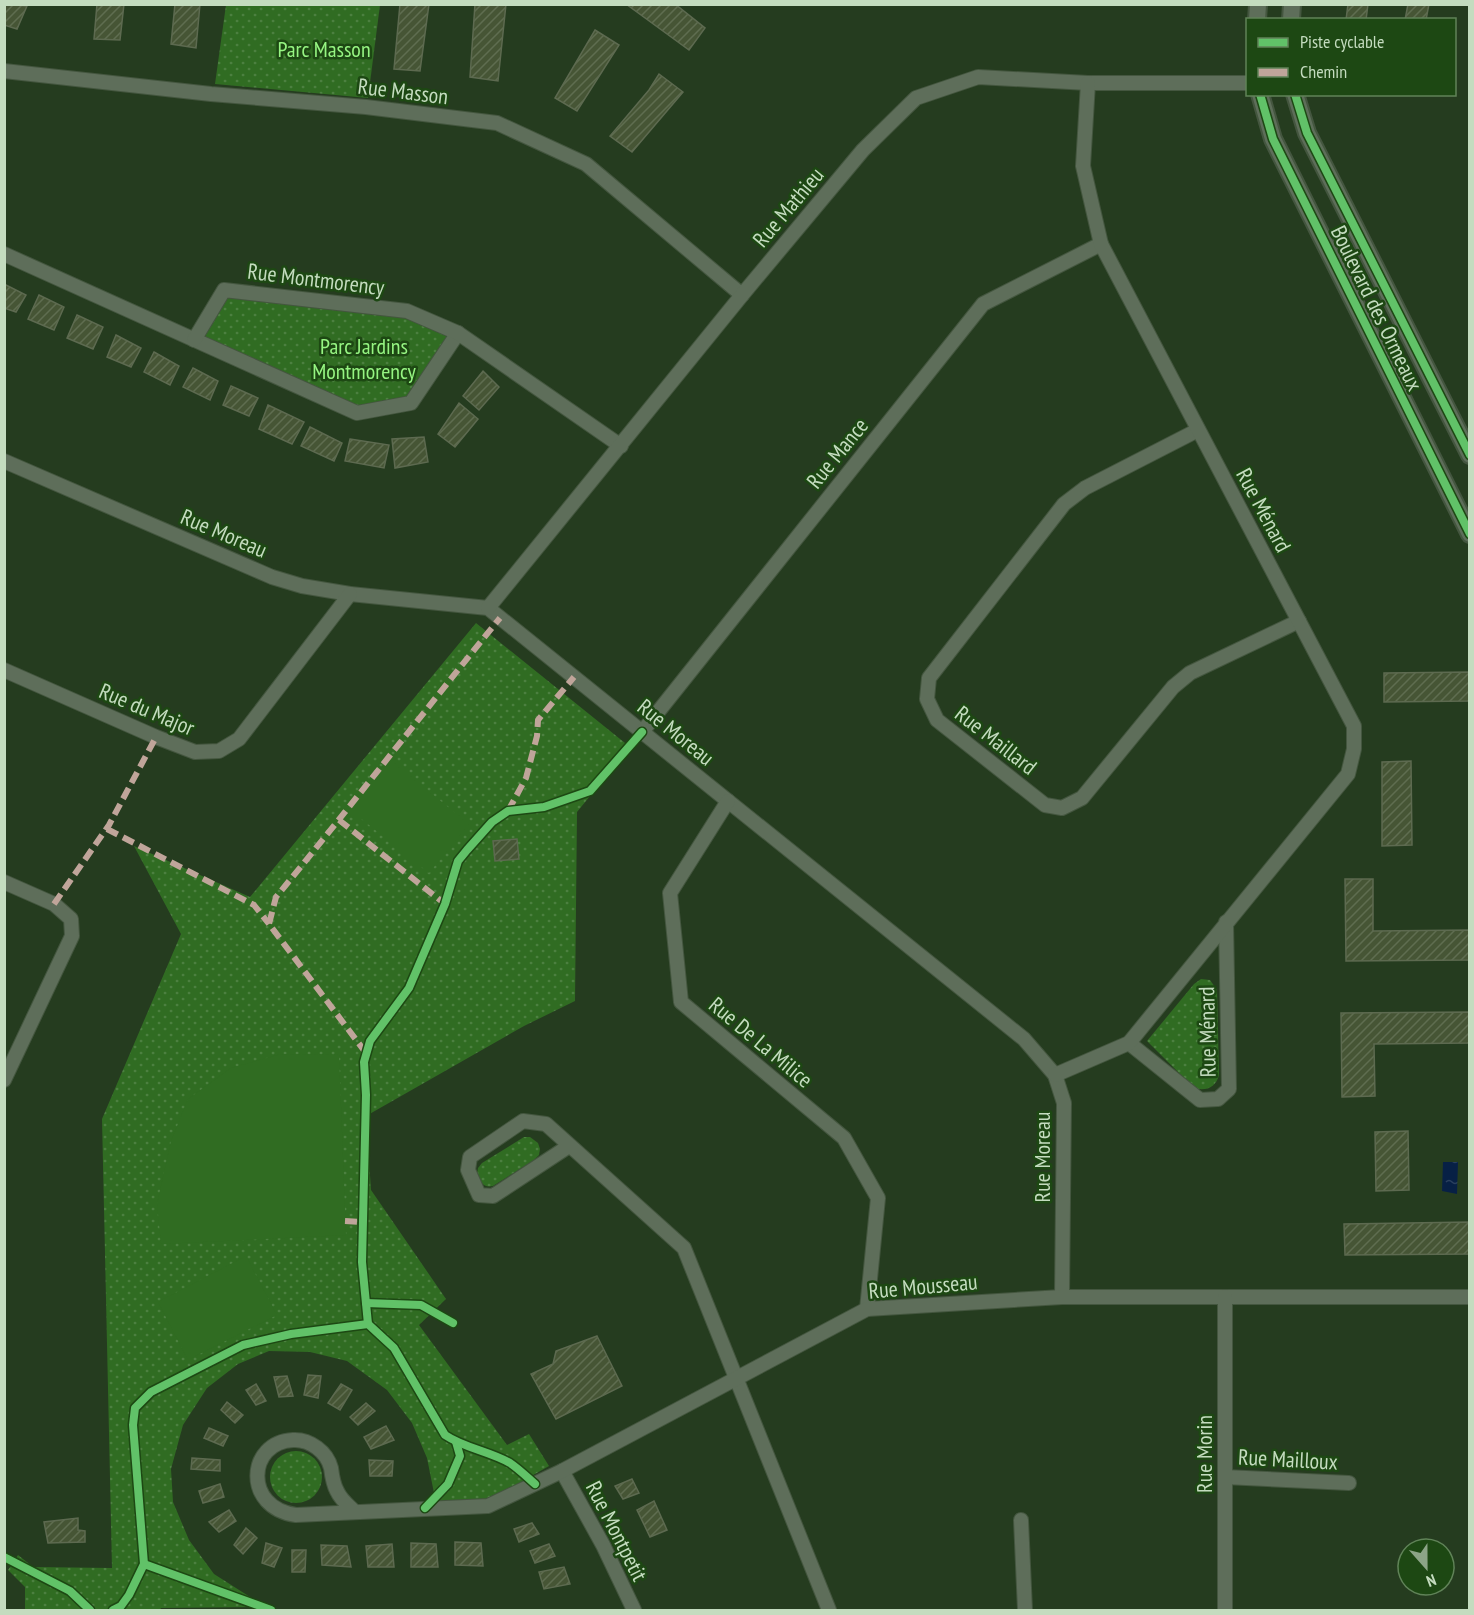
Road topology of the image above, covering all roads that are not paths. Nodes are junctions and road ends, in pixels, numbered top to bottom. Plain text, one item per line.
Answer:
1 (4, 71) edge
2 (1088, 83) junction
3 (1246, 83) edge
4 (1261, 96) edge
5 (1296, 96) edge
6 (1101, 244) junction
7 (4, 254) edge
8 (742, 295) junction
9 (458, 333) junction
10 (194, 340) junction
11 (1198, 430) junction
12 (621, 446) junction
13 (1470, 455) edge
14 (4, 461) edge
15 (1470, 534) edge
16 (350, 594) junction
17 (488, 608) junction
18 (1299, 621) junction
19 (4, 670) edge
20 (642, 732) junction
21 (728, 801) junction
22 (4, 882) edge
23 (1226, 922) junction
24 (1129, 1043) junction
25 (1055, 1075) junction
26 (4, 1080) edge
27 (569, 1146) junction
28 (1062, 1297) junction
29 (1226, 1297) junction
30 (1470, 1297) edge
31 (867, 1309) junction
32 (737, 1379) junction
33 (562, 1471) junction
34 (1225, 1478) junction
35 (1349, 1483) dead end
36 (355, 1512) junction
37 (1021, 1520) dead end
38 (634, 1611) edge
39 (829, 1611) edge
40 (1025, 1611) edge
41 (1225, 1611) edge

1 - 8 street, Rue Masson
2 - 3 street, Rue Mathieu
2 - 6 street, Rue Ménard
2 - 8 street, Rue Mathieu
4 - 15 street, Boulevard des Ormeaux
5 - 13 street, Boulevard des Ormeaux
6 - 11 street, Rue Ménard
6 - 20 street, Rue Mance
7 - 10 street
8 - 12 street, Rue Mathieu
9 - 10 street, Rue Montmorency
9 - 10 street
9 - 12 street, Rue Montmorency
11 - 18 street, Rue Ménard
11 - 18 street, Rue Maillard
12 - 17 street, Rue Mathieu
14 - 16 street, Rue Moreau
16 - 17 street, Rue Moreau
16 - 19 street, Rue du Major
17 - 20 street, Rue Moreau
18 - 23 street, Rue Ménard
20 - 21 street, Rue Moreau
21 - 25 street, Rue Moreau
21 - 31 street, Rue De La Milice
22 - 26 street
23 - 24 street, Rue Ménard
23 - 24 street, Rue Ménard
24 - 25 street, Rue Ménard
25 - 28 street, Rue Moreau
27 - 27 street
27 - 32 street
28 - 29 street, Rue Mousseau
28 - 31 street, Rue Mousseau
29 - 30 street, Rue Mousseau
29 - 34 street, Rue Morin
31 - 32 street, Rue Mousseau
32 - 33 street, Rue Mousseau
32 - 39 street
33 - 36 street, Rue Mousseau
33 - 38 street, Rue Montpetit
34 - 35 street, Rue Mailloux
34 - 41 street, Rue Morin
36 - 36 street, Rue Mousseau
37 - 40 street

